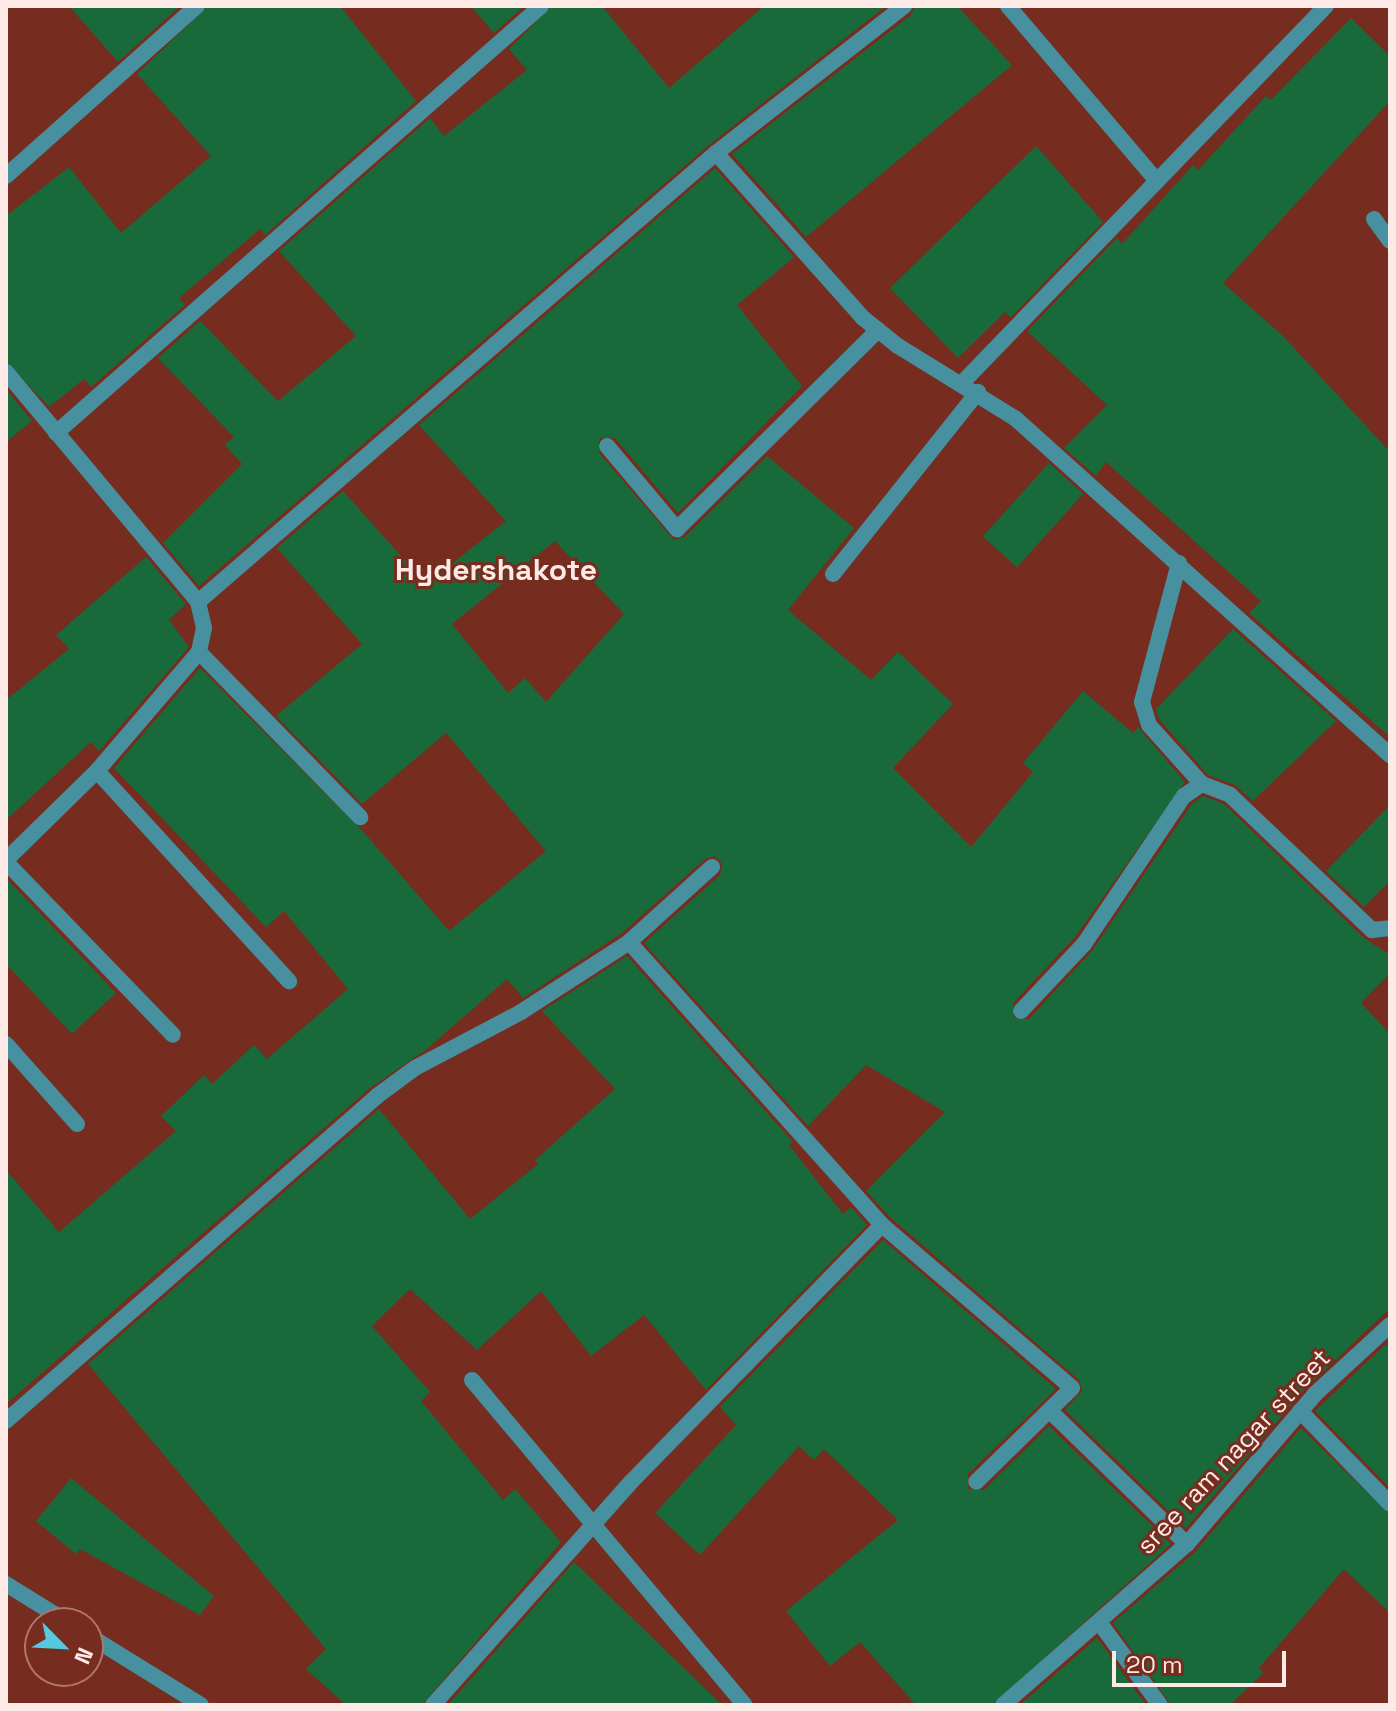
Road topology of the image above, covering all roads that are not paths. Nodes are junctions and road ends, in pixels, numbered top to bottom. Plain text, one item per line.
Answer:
1 (197, 6) edge
2 (541, 6) edge
3 (904, 6) edge
4 (1008, 6) edge
5 (1326, 6) edge
6 (716, 153) junction
7 (6, 176) edge
8 (1157, 181) junction
9 (1374, 219) dead end
10 (1390, 241) edge
11 (878, 330) junction
12 (6, 372) edge
13 (962, 383) junction
14 (978, 392) junction
15 (56, 433) junction
16 (607, 446) dead end
17 (1179, 563) junction
18 (833, 574) dead end
19 (198, 602) junction
20 (199, 652) junction
21 (1390, 755) edge
22 (97, 771) junction
23 (1202, 784) junction
24 (360, 817) dead end
25 (6, 861) edge
26 (712, 867) dead end
27 (1390, 928) edge
28 (629, 942) junction
29 (289, 981) dead end
30 (1021, 1011) dead end
31 (173, 1035) dead end
32 (6, 1044) edge
33 (77, 1124) dead end
34 (882, 1225) junction
35 (1390, 1325) edge
36 (472, 1380) dead end
37 (1050, 1411) junction
38 (1300, 1411) junction
39 (6, 1421) edge
40 (976, 1482) dead end
41 (1390, 1504) edge
42 (594, 1524) junction
43 (1187, 1544) junction
44 (6, 1584) edge
45 (43, 1607) edge
46 (1099, 1622) junction
47 (104, 1645) edge
48 (201, 1705) edge
49 (433, 1705) edge
50 (745, 1705) edge
51 (1003, 1705) edge
52 (1160, 1705) edge

1 - 7 street
2 - 15 street
3 - 6 street
4 - 8 street
5 - 8 street
6 - 11 street
6 - 19 street
8 - 13 street
9 - 10 street
11 - 13 street
11 - 16 street
12 - 15 street
13 - 14 street
14 - 17 street
14 - 18 street
15 - 19 street
17 - 21 street
17 - 23 street
19 - 20 street
20 - 22 street
20 - 24 street
22 - 25 street
22 - 29 street
23 - 27 street
23 - 30 street
25 - 31 street
26 - 28 street
28 - 34 street
28 - 39 street
32 - 33 street
34 - 37 street
34 - 42 street
35 - 38 street, sree ram nagar street
36 - 42 street
37 - 40 street
37 - 43 street
38 - 41 street
38 - 43 street, sree ram nagar street
42 - 49 street
42 - 50 street
43 - 46 street, sree ram nagar street
44 - 45 street
46 - 51 street, sree ram nagar street
46 - 52 street
47 - 48 street

